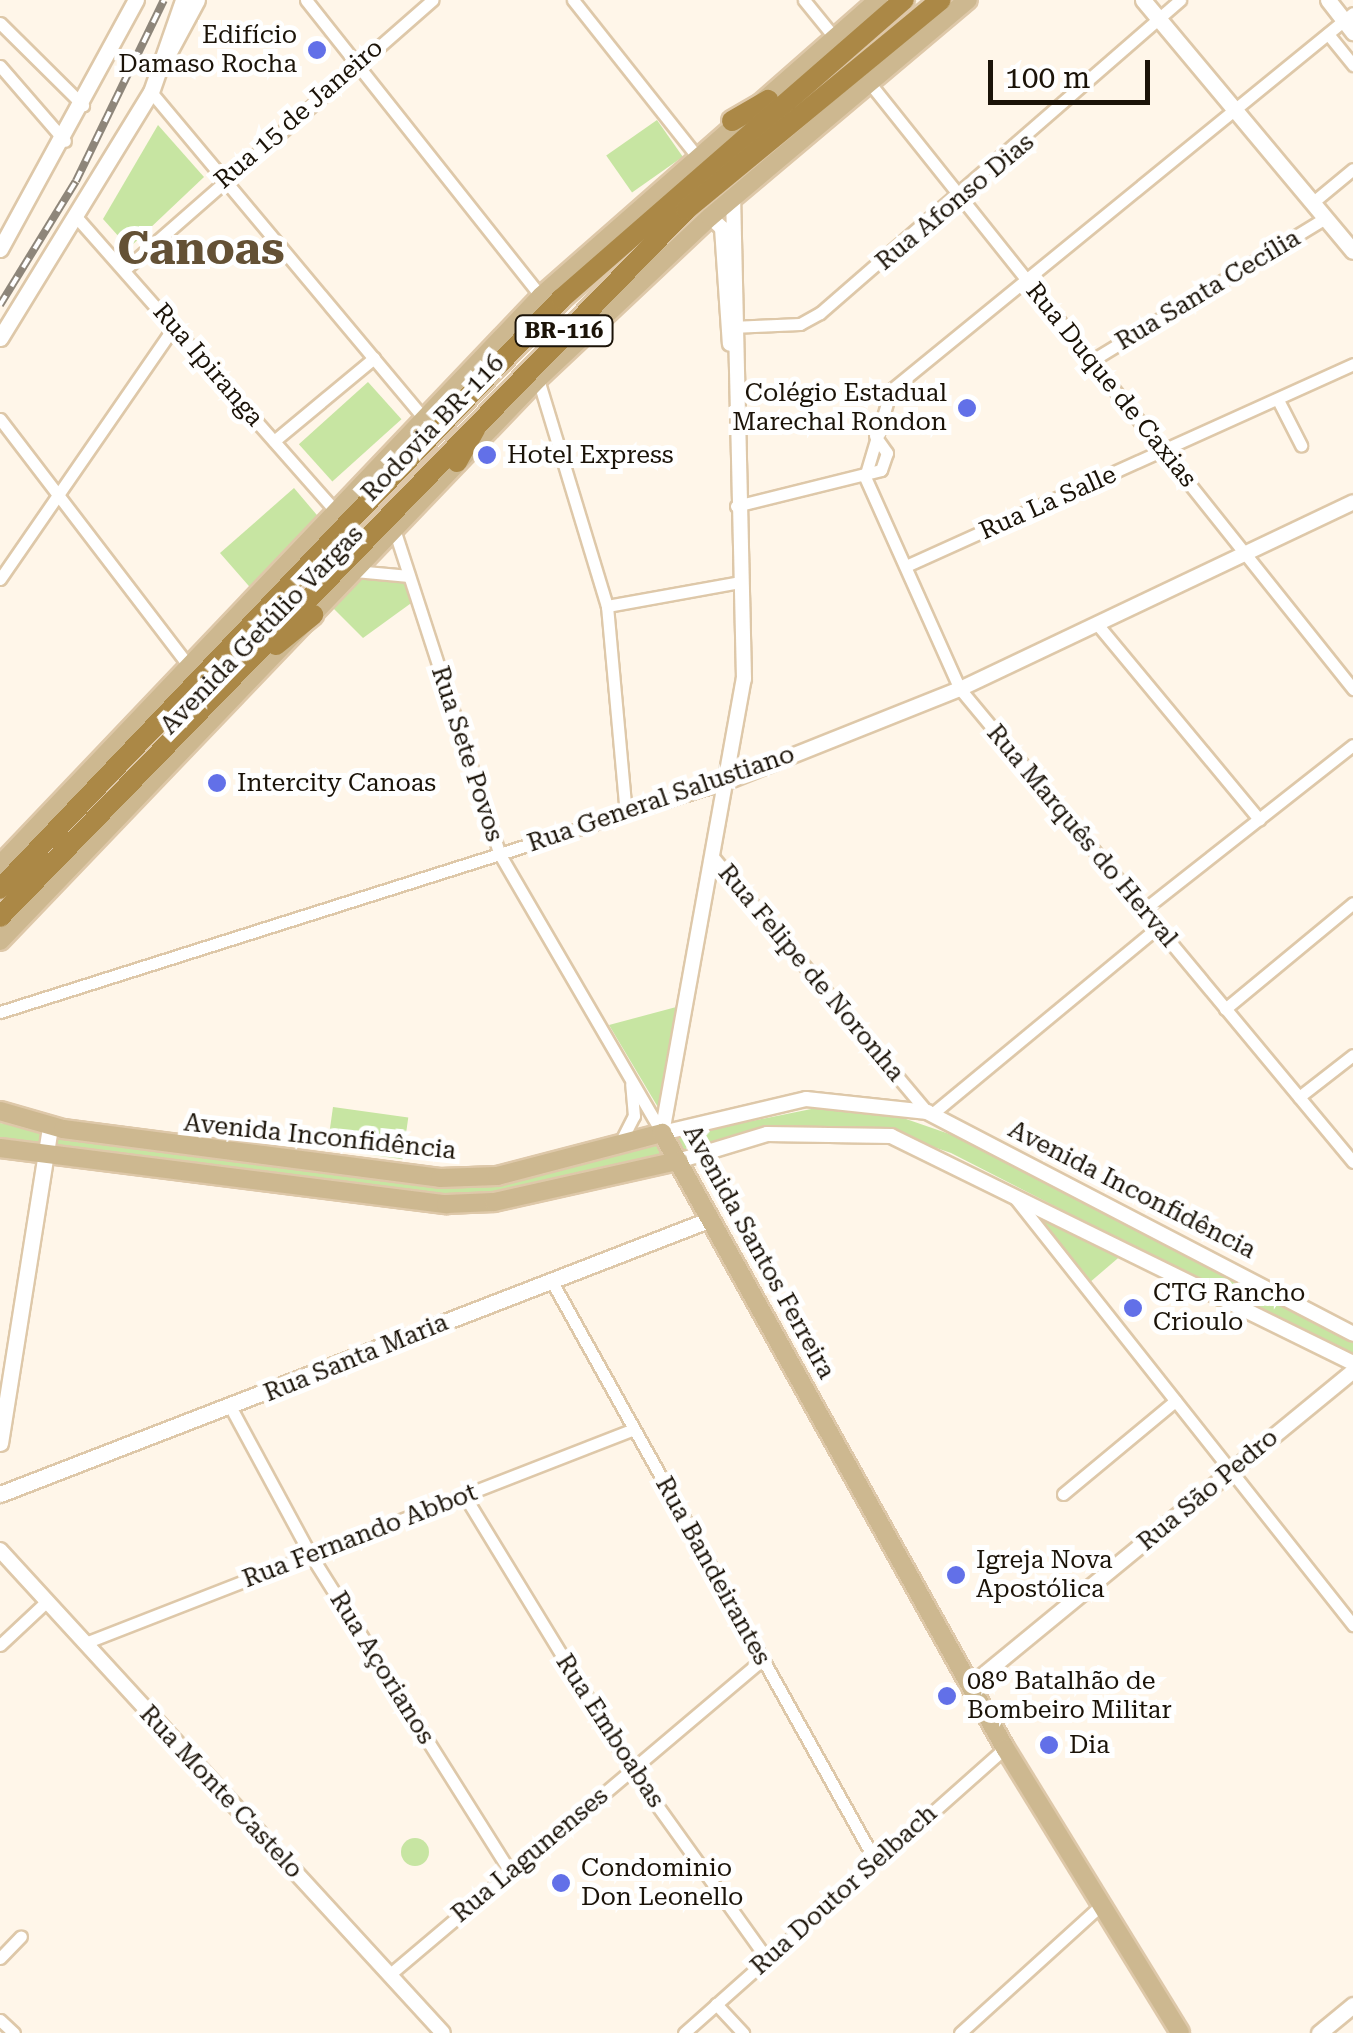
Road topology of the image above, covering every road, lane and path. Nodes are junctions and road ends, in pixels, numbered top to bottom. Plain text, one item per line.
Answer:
1 (136, 0) edge
2 (183, 0) edge
3 (197, 0) edge
4 (306, 0) edge
5 (432, 0) edge
6 (572, 0) edge
7 (804, 0) edge
8 (878, 0) edge
9 (904, 0) edge
10 (942, 0) edge
11 (968, 0) edge
12 (1143, 0) edge
13 (1180, 0) edge
14 (1328, 0) edge
15 (1159, 18) junction
16 (1350, 22) edge
17 (0, 23) edge
18 (1328, 34) junction
19 (834, 36) junction
20 (920, 39) junction
21 (166, 55) junction
22 (358, 60) junction
23 (1353, 65) edge
24 (0, 66) edge
25 (822, 68) junction
26 (868, 82) junction
27 (151, 92) junction
28 (83, 105) junction
29 (1236, 111) junction
30 (732, 122) junction
31 (65, 141) junction
32 (695, 154) junction
33 (1353, 169) edge
34 (224, 178) junction
35 (733, 197) junction
36 (962, 199) junction
37 (1312, 203) junction
38 (686, 210) junction
39 (710, 217) junction
40 (1326, 218) junction
41 (78, 219) junction
42 (0, 249) edge
43 (1353, 251) edge
44 (124, 270) junction
45 (1028, 282) junction
46 (542, 296) junction
47 (174, 327) junction
48 (729, 327) junction
49 (0, 338) edge
50 (374, 358) junction
51 (1091, 361) junction
52 (1353, 364) edge
53 (538, 379) junction
54 (1278, 400) junction
55 (488, 404) junction
56 (0, 419) edge
57 (424, 419) junction
58 (274, 441) junction
59 (1302, 445) dead end
60 (1163, 451) junction
61 (457, 462) junction
62 (865, 477) junction
63 (59, 494) junction
64 (1353, 502) edge
65 (736, 506) junction
66 (337, 513) junction
67 (394, 529) junction
68 (1245, 554) junction
69 (906, 566) junction
70 (356, 571) junction
71 (409, 576) junction
72 (0, 579) edge
73 (276, 579) junction
74 (741, 582) junction
75 (607, 606) junction
76 (313, 615) junction
77 (1097, 624) junction
78 (230, 648) junction
79 (189, 666) junction
80 (1350, 681) edge
81 (960, 689) junction
82 (216, 693) junction
83 (1353, 745) edge
84 (727, 782) junction
85 (108, 790) junction
86 (626, 814) junction
87 (1259, 819) junction
88 (499, 852) junction
89 (714, 858) junction
90 (0, 865) edge
91 (0, 888) edge
92 (1353, 903) edge
93 (1142, 911) junction
94 (0, 918) edge
95 (1157, 928) junction
96 (0, 941) edge
97 (1225, 1009) junction
98 (0, 1012) edge
99 (1353, 1055) edge
100 (630, 1080) junction
101 (909, 1088) junction
102 (1299, 1097) junction
103 (900, 1107) junction
104 (0, 1111) edge
105 (929, 1113) junction
106 (57, 1128) junction
107 (662, 1133) junction
108 (620, 1142) junction
109 (0, 1148) edge
110 (52, 1156) junction
111 (678, 1161) junction
112 (1353, 1162) edge
113 (1006, 1187) junction
114 (710, 1219) junction
115 (551, 1280) junction
116 (1353, 1334) edge
117 (1353, 1363) edge
118 (1353, 1371) edge
119 (1175, 1401) junction
120 (231, 1408) junction
121 (634, 1429) junction
122 (0, 1443) edge
123 (1230, 1471) junction
124 (0, 1494) edge
125 (1063, 1494) dead end
126 (464, 1495) junction
127 (0, 1550) edge
128 (310, 1554) junction
129 (46, 1601) junction
130 (1353, 1625) edge
131 (86, 1643) junction
132 (0, 1645) edge
133 (763, 1660) junction
134 (970, 1686) junction
135 (1005, 1748) junction
136 (631, 1769) junction
137 (876, 1862) junction
138 (510, 1872) junction
139 (1100, 1906) junction
140 (21, 1936) dead end
141 (0, 1958) edge
142 (767, 1959) junction
143 (389, 1975) junction
144 (716, 2004) junction
145 (1353, 2005) edge
146 (0, 2020) edge
147 (14, 2033) edge
148 (443, 2033) edge
149 (684, 2033) edge
150 (743, 2033) edge
151 (960, 2033) edge
152 (1180, 2033) edge
153 (1319, 2033) edge

1 - 28 main road
2 - 21 main road
3 - 21 main road
4 - 22 street
5 - 22 street, Rua 15 de Janeiro
6 - 32 street
7 - 19 street
8 - 19 main road, Avenida Getúlio Vargas
9 - 25 highway, Rodovia BR-116 / BR-116
10 - 38 highway, Rodovia BR-116 / BR-116
11 - 20 main road, Avenida Getúlio Vargas
12 - 15 main road
13 - 15 street, Rua Afonso Dias
14 - 16 main road
15 - 29 main road
15 - 36 street, Rua Afonso Dias
16 - 18 street
17 - 28 street
18 - 23 street
18 - 29 street
19 - 30 main road, Avenida Getúlio Vargas
20 - 26 main road, Avenida Getúlio Vargas
20 - 38 highway, BR-116
21 - 27 main road
22 - 34 street, Rua 15 de Janeiro
22 - 46 street
24 - 31 street
25 - 30 highway, BR-116
25 - 78 highway, Rodovia BR-116 / BR-116
26 - 35 main road, Avenida Getúlio Vargas
26 - 36 street, Rua Duque de Caxias
27 - 34 street
27 - 41 main road
28 - 31 main road
29 - 37 main road
29 - 45 street
30 - 32 main road, Avenida Getúlio Vargas
31 - 42 main road
32 - 46 main road, Avenida Getúlio Vargas
33 - 37 street
34 - 44 street, Rua 15 de Janeiro
34 - 50 street
35 - 39 main road, Avenida Getúlio Vargas
35 - 48 street, Avenida Santos Ferreira
36 - 45 street, Rua Duque de Caxias
36 - 48 street, Rua Afonso Dias
37 - 40 main road
38 - 55 highway, Rodovia BR-116 / BR-116
39 - 48 street, Avenida Santos Ferreira
39 - 53 main road, Avenida Getúlio Vargas
40 - 43 main road
40 - 51 street, Rua Santa Cecília
41 - 44 street, Rua Ipiranga
41 - 49 main road
44 - 47 street, Rua Ipiranga
45 - 51 street, Rua Duque de Caxias
45 - 62 street
46 - 57 main road, Avenida Getúlio Vargas
47 - 58 street, Rua Ipiranga
47 - 63 street
48 - 65 street, Avenida Santos Ferreira
50 - 57 street
50 - 58 street
51 - 60 street, Rua Duque de Caxias
52 - 54 street, Rua La Salle
53 - 61 main road, Avenida Getúlio Vargas
53 - 75 street
54 - 59 street
54 - 60 street, Rua La Salle
55 - 61 highway
55 - 82 highway, Rodovia BR-116 / BR-116
56 - 63 street
57 - 66 main road, Avenida Getúlio Vargas
58 - 66 street, Rua Ipiranga
60 - 68 street, Rua Duque de Caxias
60 - 69 street, Rua La Salle
61 - 67 main road, Avenida Getúlio Vargas
62 - 65 street
62 - 69 street, Rua Marquês do Herval
63 - 72 street
63 - 79 street
64 - 68 street, Rua General Salustiano
65 - 74 street, Avenida Santos Ferreira
66 - 73 main road, Avenida Getúlio Vargas
67 - 70 main road, Avenida Getúlio Vargas
67 - 71 street, Rua Sete Povos
68 - 77 street, Rua General Salustiano
68 - 80 street, Rua Duque de Caxias
69 - 81 street, Rua Marquês do Herval
70 - 71 street
70 - 76 main road, Avenida Getúlio Vargas
71 - 88 street, Rua Sete Povos
73 - 78 highway, BR-116
73 - 79 main road, Avenida Getúlio Vargas
74 - 75 street
74 - 84 street, Avenida Santos Ferreira
75 - 86 street
76 - 82 highway, BR-116
76 - 96 main road, Avenida Getúlio Vargas
77 - 81 street, Rua General Salustiano
77 - 87 street
78 - 85 highway, Rodovia BR-116 / BR-116
79 - 90 main road, Avenida Getúlio Vargas
81 - 84 street, Rua General Salustiano
81 - 93 street, Rua Marquês do Herval
82 - 85 highway, Rodovia BR-116 / BR-116
83 - 87 street
84 - 86 street, Rua General Salustiano
84 - 89 street, Avenida Santos Ferreira
85 - 91 highway, BR-116
85 - 94 highway, BR-116
86 - 88 street, Rua General Salustiano
87 - 93 street
88 - 98 street, Rua General Salustiano
88 - 100 street, Rua Sete Povos
89 - 101 street, Rua Felipe de Noronha
89 - 107 street, Avenida Santos Ferreira
92 - 97 street
93 - 95 street, Rua Marquês do Herval
95 - 97 street, Rua Marquês do Herval
95 - 105 street
97 - 102 street, Rua Marquês do Herval
99 - 102 street
100 - 107 street, Rua Sete Povos
100 - 108 street
101 - 103 street, Rua Felipe de Noronha
101 - 105 street, Rua Felipe de Noronha
102 - 112 street, Rua Marquês do Herval
103 - 105 street, Avenida Inconfidência
103 - 107 street, Avenida Inconfidência
104 - 106 main road, Avenida Inconfidência
105 - 116 street, Avenida Inconfidência
106 - 108 main road, Avenida Inconfidência
106 - 110 main road
107 - 108 main road, Avenida Inconfidência
107 - 111 main road, Avenida Santos Ferreira
109 - 110 main road, Avenida Inconfidência
110 - 111 main road, Avenida Inconfidência
110 - 122 main road
111 - 113 street, Avenida Inconfidência
111 - 114 main road, Avenida Santos Ferreira
113 - 117 street, Avenida Inconfidência
113 - 119 street
114 - 115 main road, Rua Santa Maria
114 - 134 main road, Avenida Santos Ferreira
115 - 120 main road, Rua Santa Maria
115 - 121 street, Rua Bandeirantes
118 - 123 street, Rua São Pedro
119 - 123 street
119 - 125 street
120 - 124 main road, Rua Santa Maria
120 - 128 street, Rua Açorianos
121 - 126 street, Rua Fernando Abbot
121 - 133 street, Rua Bandeirantes
123 - 130 street
123 - 134 street, Rua São Pedro
126 - 128 street, Rua Fernando Abbot
126 - 136 street, Rua Emboabas
127 - 129 street, Rua Monte Castelo
128 - 131 street, Rua Fernando Abbot
128 - 138 street, Rua Açorianos
129 - 131 street, Rua Monte Castelo
129 - 132 street
131 - 143 street, Rua Monte Castelo
133 - 136 street, Rua Lagunenses
133 - 137 street, Rua Bandeirantes
134 - 135 main road, Avenida Santos Ferreira
135 - 137 street, Rua Doutor Selbach
135 - 139 main road, Avenida Santos Ferreira
136 - 138 street, Rua Lagunenses
136 - 142 street, Rua Emboabas
137 - 142 street, Rua Doutor Selbach
138 - 143 street, Rua Lagunenses
139 - 151 street
139 - 152 main road, Avenida Santos Ferreira
140 - 141 street
142 - 144 street, Rua Doutor Selbach
143 - 148 street, Rua Monte Castelo
144 - 149 street, Rua Doutor Selbach
144 - 150 street
145 - 153 main road
146 - 147 street

